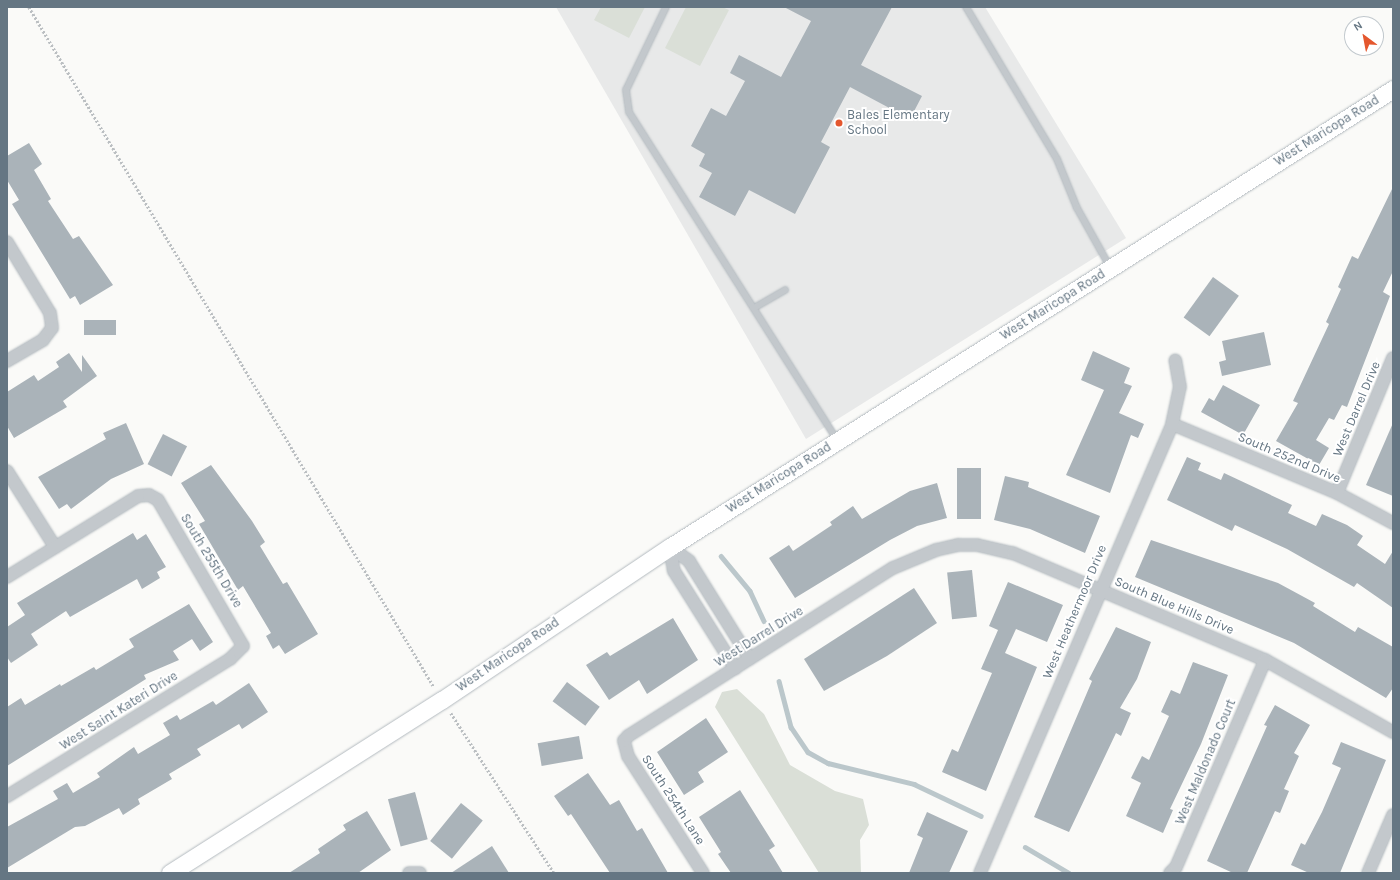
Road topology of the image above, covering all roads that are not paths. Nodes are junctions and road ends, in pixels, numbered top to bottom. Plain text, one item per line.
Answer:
1 (666, 7) edge
2 (966, 7) edge
3 (1393, 89) edge
4 (7, 242) edge
5 (1111, 269) junction
6 (784, 290) dead end
7 (754, 308) junction
8 (1393, 358) edge
9 (1175, 360) dead end
10 (7, 361) edge
11 (1172, 424) junction
12 (838, 441) junction
13 (7, 471) edge
14 (1337, 493) junction
15 (1393, 522) edge
16 (55, 547) junction
17 (670, 547) junction
18 (910, 559) joint
19 (7, 577) edge
20 (1099, 590) junction
21 (243, 646) joint
22 (750, 659) junction
23 (1265, 660) junction
24 (735, 668) junction
25 (1393, 732) edge
26 (624, 741) joint
27 (7, 796) edge
28 (1393, 815) edge
29 (170, 873) edge
30 (703, 873) edge
31 (980, 873) edge
32 (1170, 873) edge
33 (1368, 873) edge

1 - 7 lane
2 - 5 lane
3 - 5 street, West Maricopa Road
4 - 10 street
5 - 12 street, West Maricopa Road
6 - 7 lane
7 - 12 lane
8 - 14 street, West Darrel Drive
9 - 11 street, West Heathermoor Drive
11 - 14 street, South 252nd Drive
11 - 20 street, West Heathermoor Drive
12 - 17 street, West Maricopa Road
13 - 16 street
14 - 15 street, South 252nd Drive
16 - 19 street
16 - 21 street, South 255th Drive
17 - 22 street
17 - 24 street
17 - 29 street, West Maricopa Road
18 - 20 street, South Blue Hills Drive
18 - 22 street, West Darrel Drive
20 - 23 street, South Blue Hills Drive
20 - 31 street, West Heathermoor Drive
21 - 27 street, West Saint Kateri Drive
22 - 24 street, West Darrel Drive
23 - 25 street, South Blue Hills Drive
23 - 32 street, West Maldonado Court
24 - 26 street, West Darrel Drive
26 - 30 street, South 254th Lane
28 - 33 street

